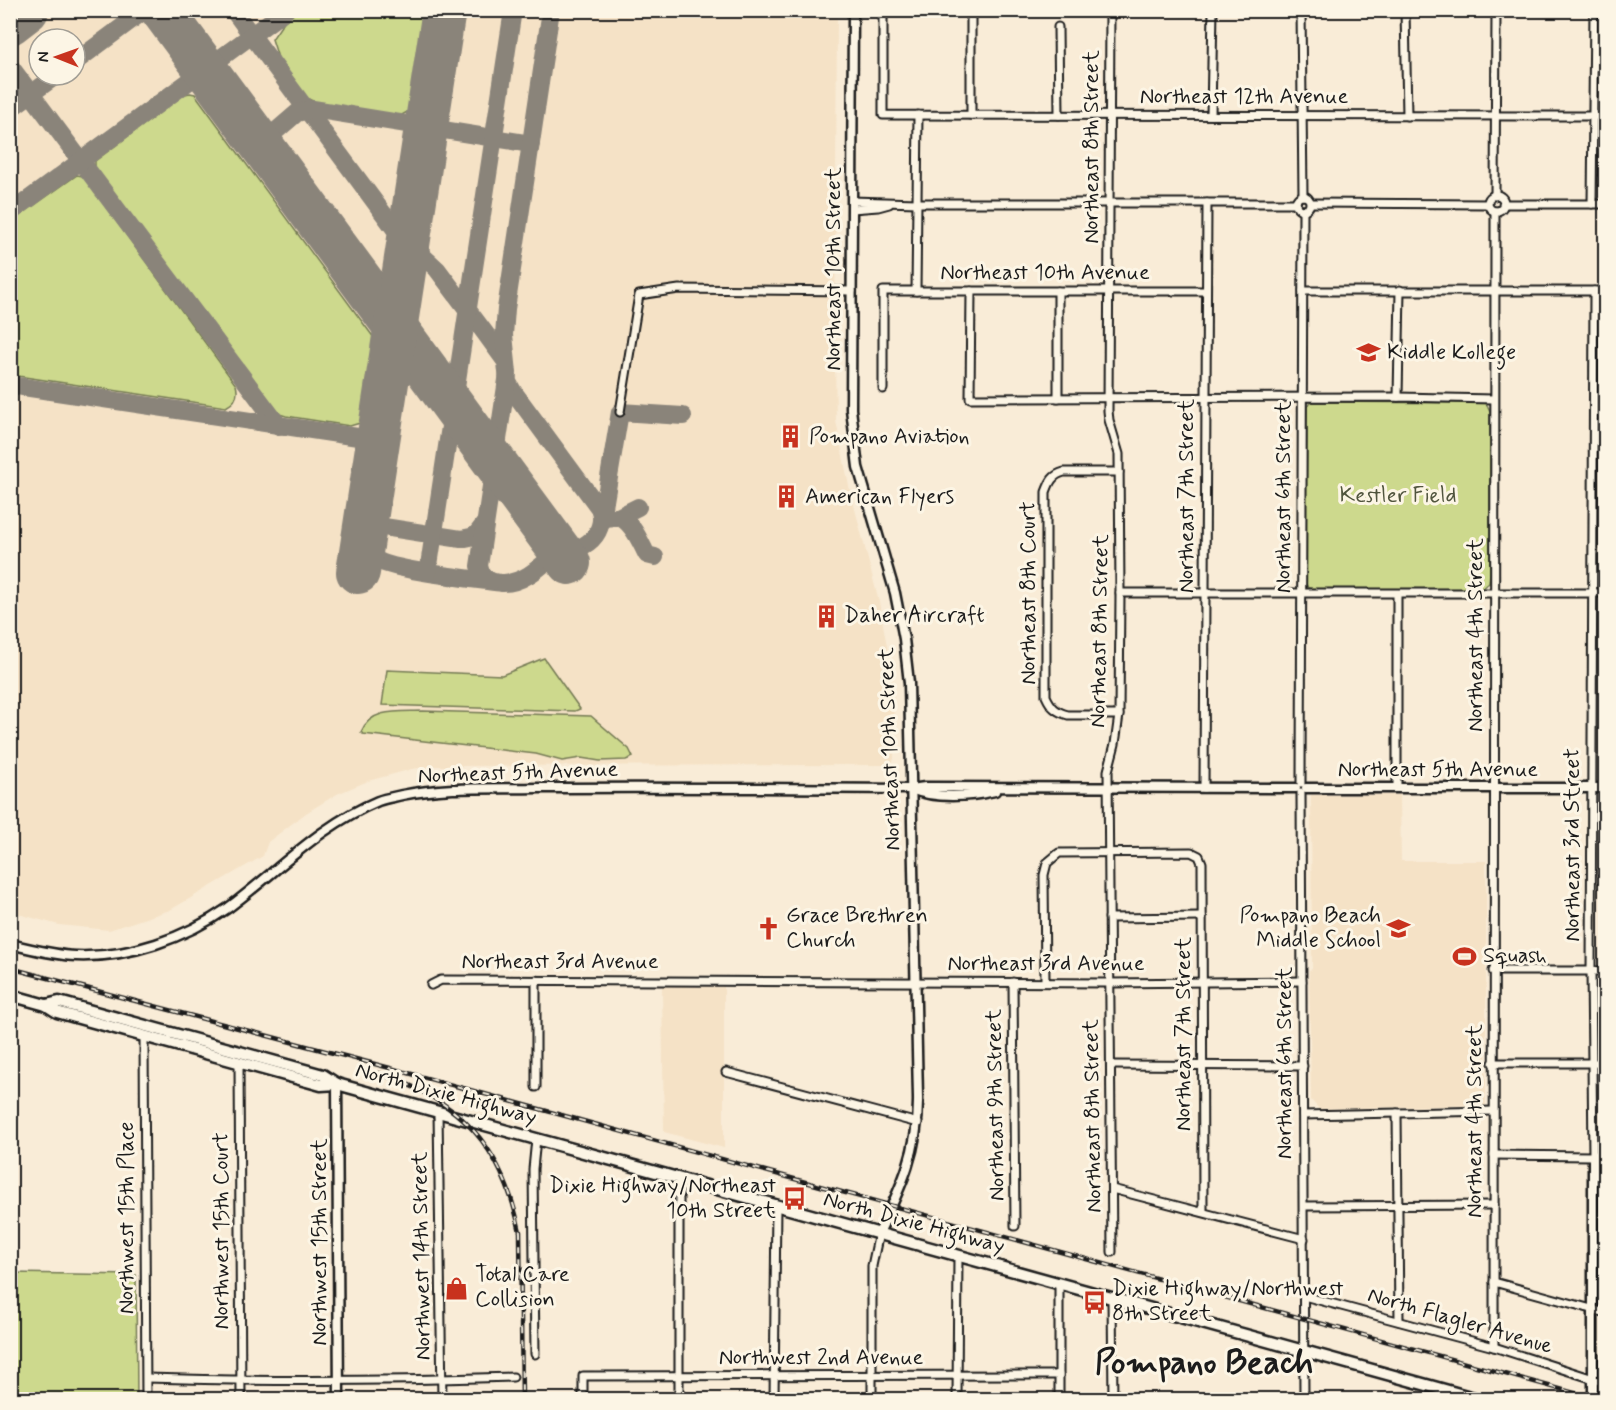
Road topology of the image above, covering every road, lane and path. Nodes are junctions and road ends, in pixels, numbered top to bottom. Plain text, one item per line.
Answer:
1 (852, 10) edge
2 (1110, 10) edge
3 (1213, 10) edge
4 (1301, 10) edge
5 (1405, 10) edge
6 (1496, 10) edge
7 (1594, 10) edge
8 (971, 16) dead end
9 (883, 18) dead end
10 (1058, 27) dead end
11 (918, 115) junction
12 (971, 115) junction
13 (1059, 115) junction
14 (1110, 115) junction
15 (1211, 115) junction
16 (1303, 116) junction
17 (1407, 116) junction
18 (1496, 116) junction
19 (1593, 116) junction
20 (1605, 116) edge
21 (1303, 196) junction
22 (1495, 196) junction
23 (917, 203) junction
24 (1110, 203) junction
25 (1207, 203) junction
26 (1296, 203) junction
27 (1311, 203) junction
28 (1488, 204) junction
29 (1503, 204) junction
30 (1592, 204) junction
31 (1605, 204) edge
32 (852, 205) junction
33 (1303, 210) junction
34 (1495, 211) junction
35 (1400, 290) junction
36 (852, 291) junction
37 (916, 291) junction
38 (971, 291) junction
39 (1058, 291) junction
40 (1110, 291) junction
41 (1206, 291) junction
42 (1303, 291) junction
43 (1494, 291) junction
44 (1594, 291) junction
45 (1605, 291) edge
46 (883, 389) dead end
47 (1303, 397) junction
48 (1398, 397) junction
49 (1058, 398) junction
50 (1205, 398) junction
51 (1108, 399) junction
52 (1494, 399) junction
53 (620, 412) dead end
54 (1119, 472) junction
55 (1120, 593) junction
56 (1204, 593) junction
57 (1302, 593) junction
58 (1494, 593) junction
59 (1592, 593) junction
60 (1605, 593) edge
61 (1397, 594) junction
62 (1119, 715) junction
63 (1108, 788) junction
64 (1204, 788) junction
65 (1301, 788) junction
66 (1397, 788) junction
67 (1493, 788) junction
68 (1592, 788) junction
69 (1605, 788) edge
70 (910, 789) junction
71 (1108, 853) junction
72 (1202, 917) junction
73 (1109, 918) junction
74 (10, 944) edge
75 (1493, 971) junction
76 (1591, 971) junction
77 (1605, 971) edge
78 (536, 980) junction
79 (915, 981) junction
80 (1302, 981) junction
81 (1012, 982) junction
82 (1045, 982) junction
83 (1202, 982) junction
84 (1110, 983) junction
85 (431, 985) dead end
86 (10, 995) edge
87 (46, 1005) junction
88 (144, 1036) junction
89 (1592, 1062) junction
90 (1605, 1062) edge
91 (239, 1063) junction
92 (1493, 1063) junction
93 (1111, 1065) junction
94 (1202, 1066) junction
95 (1303, 1066) junction
96 (726, 1072) dead end
97 (337, 1084) junction
98 (536, 1088) dead end
99 (1493, 1111) junction
100 (438, 1112) junction
101 (1397, 1113) junction
102 (1303, 1115) junction
103 (918, 1123) junction
104 (536, 1139) junction
105 (1494, 1155) junction
106 (1605, 1155) edge
107 (1593, 1156) junction
108 (679, 1179) junction
109 (1112, 1189) junction
110 (776, 1205) junction
111 (1494, 1205) junction
112 (1304, 1206) junction
113 (1398, 1206) junction
114 (1203, 1212) junction
115 (1016, 1226) dead end
116 (879, 1233) junction
117 (1304, 1239) junction
118 (1112, 1252) dead end
119 (957, 1255) junction
120 (1494, 1282) junction
121 (1059, 1283) junction
122 (1304, 1296) junction
123 (1112, 1298) junction
124 (1593, 1309) junction
125 (1605, 1313) edge
126 (1399, 1321) junction
127 (1494, 1347) junction
128 (1303, 1350) junction
129 (535, 1354) dead end
130 (1059, 1375) junction
131 (679, 1376) junction
132 (774, 1376) junction
133 (872, 1376) junction
134 (956, 1376) junction
135 (513, 1377) dead end
136 (147, 1378) junction
137 (442, 1378) junction
138 (1593, 1378) junction
139 (241, 1381) junction
140 (339, 1381) junction
141 (1605, 1383) edge
142 (146, 1400) edge
143 (241, 1400) edge
144 (339, 1400) edge
145 (442, 1400) edge
146 (584, 1400) edge
147 (679, 1400) edge
148 (774, 1400) edge
149 (872, 1400) edge
150 (957, 1400) edge
151 (1059, 1400) edge
152 (1113, 1400) edge
153 (1304, 1400) edge
154 (1481, 1400) edge
155 (1593, 1400) edge

1 - 32 street, Northeast 10th Street
2 - 14 street, Northeast 8th Street
3 - 15 street
4 - 16 street
5 - 17 street
6 - 18 street
7 - 19 street
8 - 12 street
9 - 11 street, Northeast 12th Avenue
10 - 13 street
11 - 12 street, Northeast 12th Avenue
11 - 23 street
12 - 13 street, Northeast 12th Avenue
13 - 14 street, Northeast 12th Avenue
14 - 15 street, Northeast 12th Avenue
14 - 24 street, Northeast 8th Street
15 - 16 street, Northeast 12th Avenue
16 - 17 street, Northeast 12th Avenue
16 - 21 street
17 - 18 street, Northeast 12th Avenue
18 - 19 street, Northeast 12th Avenue
18 - 22 street
19 - 20 street, Northeast 12th Avenue
19 - 30 street
21 - 26 street
21 - 27 street
22 - 28 street
22 - 29 street
23 - 24 street
23 - 32 street
23 - 37 street
24 - 25 street
24 - 40 street, Northeast 8th Street
25 - 26 street
25 - 41 street, Northeast 7th Street
26 - 33 street
27 - 28 street
27 - 33 street
28 - 34 street
29 - 30 street
29 - 34 street
30 - 31 street
32 - 36 street, Northeast 10th Street
33 - 42 street, Northeast 6th Street
34 - 43 street, Northeast 4th Street
35 - 42 street
35 - 43 street
35 - 48 street
36 - 53 street
36 - 70 street, Northeast 10th Street
37 - 38 street, Northeast 10th Avenue
37 - 46 street, Northeast 10th Avenue
38 - 39 street, Northeast 10th Avenue
38 - 49 street
39 - 40 street, Northeast 10th Avenue
39 - 49 street
40 - 41 street, Northeast 10th Avenue
40 - 51 street, Northeast 8th Street
41 - 50 street, Northeast 7th Street
42 - 47 street, Northeast 6th Street
43 - 44 street
43 - 52 street, Northeast 4th Street
44 - 45 street
44 - 59 street, Northeast 3rd Street
47 - 48 street
47 - 50 street
47 - 57 street, Northeast 6th Street
48 - 52 street
49 - 51 street
50 - 51 street
50 - 56 street, Northeast 7th Street
51 - 54 street, Northeast 8th Street
52 - 58 street, Northeast 4th Street
54 - 55 street, Northeast 8th Street
54 - 62 street, Northeast 8th Court
55 - 56 street
55 - 62 street, Northeast 8th Street
56 - 57 street
56 - 64 street, Northeast 7th Street
57 - 61 street
57 - 65 street, Northeast 6th Street
58 - 59 street
58 - 61 street
58 - 67 street, Northeast 4th Street
59 - 60 street
59 - 68 street, Northeast 3rd Street
61 - 66 street
62 - 63 street, Northeast 8th Street
63 - 64 street, Northeast 5th Avenue
63 - 70 street, Northeast 5th Avenue
63 - 71 street, Northeast 8th Street
64 - 65 street, Northeast 5th Avenue
65 - 66 street, Northeast 5th Avenue
65 - 80 street, Northeast 6th Street
66 - 67 street, Northeast 5th Avenue
67 - 68 street, Northeast 5th Avenue
67 - 75 street, Northeast 4th Street
68 - 69 street, Northeast 5th Avenue
68 - 76 street, Northeast 3rd Street
70 - 74 street, Northeast 5th Avenue
70 - 79 street, Northeast 10th Street
71 - 72 street, Northeast 7th Street
71 - 73 street, Northeast 8th Street
71 - 82 street
72 - 73 street
72 - 83 street, Northeast 7th Street
73 - 84 street, Northeast 8th Street
75 - 76 street
75 - 92 street, Northeast 4th Street
76 - 77 street
76 - 89 street, Northeast 3rd Street
78 - 79 street, Northeast 3rd Avenue
78 - 85 street, Northeast 3rd Avenue
78 - 98 street
79 - 81 street, Northeast 3rd Avenue
79 - 103 street, Northeast 10th Street
80 - 83 street, Northeast 3rd Avenue
80 - 95 street, Northeast 6th Street
81 - 82 street, Northeast 3rd Avenue
81 - 115 street, Northeast 9th Street
82 - 84 street, Northeast 3rd Avenue
83 - 84 street, Northeast 3rd Avenue
83 - 94 street, Northeast 7th Street
84 - 93 street, Northeast 8th Street
86 - 87 main road, North Dixie Highway
87 - 88 main road, North Dixie Highway
87 - 97 main road, North Dixie Highway
88 - 91 main road, North Dixie Highway
88 - 136 street, Northwest 15th Place
89 - 90 street
89 - 92 street
89 - 107 street, Northeast 3rd Street
91 - 97 main road, North Dixie Highway
91 - 139 street, Northwest 15th Court
92 - 99 street, Northeast 4th Street
93 - 94 street
93 - 109 street, Northeast 8th Street
94 - 95 street
94 - 114 street, Northeast 7th Street
95 - 102 street, Northeast 6th Street
96 - 103 street
97 - 100 main road, North Dixie Highway
97 - 140 street, Northwest 15th Street
99 - 101 street
99 - 105 street, Northeast 4th Street
100 - 104 main road, North Dixie Highway
100 - 137 street, Northwest 14th Street
101 - 102 street
101 - 113 street
102 - 112 street, Northeast 6th Street
103 - 116 street, Northeast 10th Street
104 - 108 main road, North Dixie Highway
104 - 129 street
105 - 107 street
105 - 111 street, Northeast 4th Street
106 - 107 street
107 - 124 street, Northeast 3rd Street
108 - 110 main road, North Dixie Highway
108 - 131 street
109 - 114 street
109 - 118 street, Northeast 8th Street
110 - 116 main road, North Dixie Highway
110 - 132 street
111 - 113 street
111 - 120 street, Northeast 4th Street
112 - 113 street
112 - 117 street, Northeast 6th Street
113 - 126 street
114 - 117 street
116 - 119 main road, North Dixie Highway
116 - 133 street
117 - 122 street, Northeast 6th Street
119 - 121 main road, North Dixie Highway
119 - 134 street
120 - 124 street
120 - 127 street, Northeast 4th Street
121 - 123 main road, North Dixie Highway
121 - 130 street
122 - 126 street, North Flagler Avenue
122 - 128 street, Northeast 6th Street
123 - 128 main road, North Dixie Highway
123 - 152 street
124 - 125 street
124 - 138 street, Northeast 3rd Street
126 - 127 street, North Flagler Avenue
127 - 138 street, North Flagler Avenue
128 - 153 street, Northeast 6th Street
128 - 154 main road, North Dixie Highway
130 - 134 street, Northwest 2nd Avenue
130 - 151 street
131 - 132 street, Northwest 2nd Avenue
131 - 146 street, Northwest 2nd Avenue
131 - 147 street
132 - 133 street, Northwest 2nd Avenue
132 - 148 street
133 - 134 street, Northwest 2nd Avenue
133 - 149 street
134 - 150 street
135 - 137 street
136 - 139 street
136 - 142 street, Northwest 15th Place
137 - 140 street
137 - 145 street, Northwest 14th Street
138 - 141 street, North Flagler Avenue
138 - 155 street, Northeast 3rd Street
139 - 140 street
139 - 143 street, Northwest 15th Court
140 - 144 street, Northwest 15th Street

